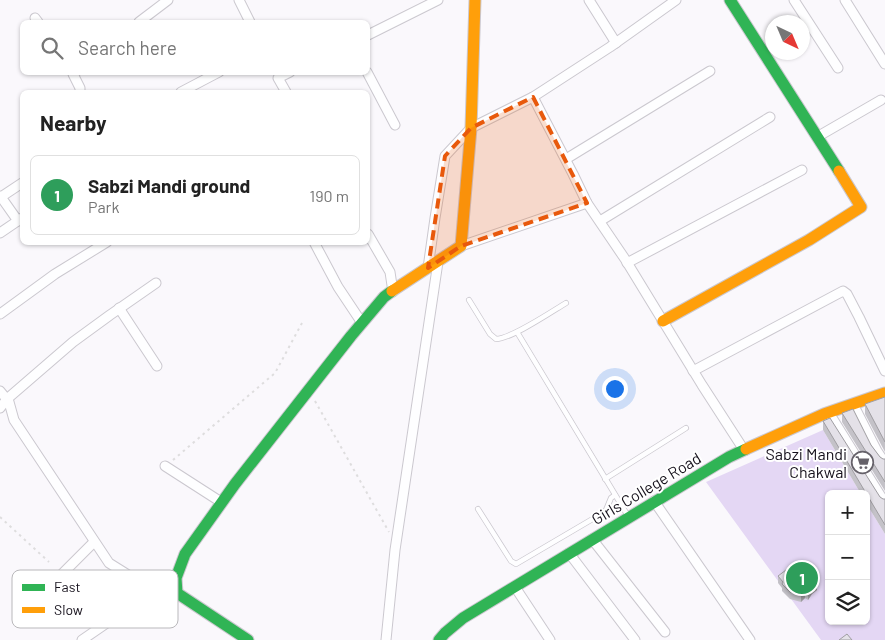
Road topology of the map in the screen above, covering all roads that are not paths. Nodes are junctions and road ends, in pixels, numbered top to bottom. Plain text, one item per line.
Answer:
1 (168, 0) edge
2 (239, 0) edge
3 (438, 0) edge
4 (475, 0) edge
5 (589, 0) edge
6 (676, 0) edge
7 (730, 0) edge
8 (794, 0) edge
9 (845, 0) edge
10 (142, 20) edge
11 (249, 20) edge
12 (370, 34) edge
13 (616, 43) junction
14 (885, 64) edge
15 (838, 68) dead end
16 (710, 70) dead end
17 (75, 75) edge
18 (213, 75) edge
19 (276, 75) edge
20 (369, 75) edge
21 (80, 90) edge
22 (185, 90) edge
23 (285, 90) edge
24 (533, 97) junction
25 (881, 100) dead end
26 (770, 117) dead end
27 (395, 125) dead end
28 (470, 128) junction
29 (817, 137) junction
30 (566, 159) junction
31 (802, 170) dead end
32 (20, 184) edge
33 (0, 197) edge
34 (587, 203) junction
35 (20, 219) edge
36 (600, 221) junction
37 (0, 233) edge
38 (370, 237) edge
39 (102, 245) edge
40 (316, 245) edge
41 (461, 246) junction
42 (627, 263) junction
43 (433, 265) junction
44 (156, 283) dead end
45 (393, 292) junction
46 (469, 300) dead end
47 (566, 303) dead end
48 (119, 308) junction
49 (0, 314) edge
50 (663, 321) junction
51 (362, 323) junction
52 (517, 332) junction
53 (157, 366) dead end
54 (693, 371) junction
55 (885, 371) edge
56 (0, 391) edge
57 (885, 393) edge
58 (7, 400) junction
59 (853, 404) junction
60 (0, 408) edge
61 (829, 413) junction
62 (686, 428) dead end
63 (744, 450) junction
64 (885, 463) edge
65 (165, 466) road end
66 (605, 479) junction
67 (615, 494) junction
68 (221, 502) junction
69 (654, 502) junction
70 (885, 503) edge
71 (478, 509) dead end
72 (629, 517) junction
73 (592, 539) junction
74 (94, 542) junction
75 (569, 553) junction
76 (66, 570) edge
77 (120, 570) edge
78 (178, 573) edge
79 (515, 587) junction
80 (178, 594) edge
81 (99, 628) edge
82 (665, 632) dead end
83 (748, 637) edge
84 (82, 640) edge
85 (248, 640) edge
86 (386, 640) edge
87 (439, 640) edge
88 (550, 640) edge
89 (635, 640) edge
90 (738, 640) edge

1 - 10 street
2 - 11 street
3 - 12 street
4 - 28 street
5 - 13 street
6 - 13 street
7 - 29 street
8 - 15 street
9 - 14 street
13 - 24 street
16 - 30 street
17 - 21 street
18 - 22 street
19 - 23 street
20 - 27 street
24 - 28 street
24 - 30 street
25 - 29 street
26 - 36 street
28 - 41 street
28 - 43 street
29 - 50 street
30 - 34 street
31 - 42 street
32 - 33 street
33 - 35 street
34 - 36 street
34 - 41 street
35 - 37 street
36 - 42 street
38 - 45 street
39 - 49 street
40 - 51 street
41 - 43 street
42 - 50 street
43 - 45 street
43 - 86 street
44 - 48 street
45 - 51 street
46 - 52 lane
47 - 52 lane
48 - 53 street
48 - 58 street
50 - 54 street
51 - 68 street
52 - 66 lane
54 - 55 street
54 - 63 street
56 - 58 street
57 - 59 street, Girls College Road
58 - 60 street
58 - 74 street
59 - 61 street, Girls College Road
59 - 64 street
61 - 63 street, Girls College Road
61 - 70 street
62 - 66 lane
63 - 69 street, Girls College Road
65 - 68 street
66 - 67 lane
67 - 71 lane
67 - 72 lane
68 - 78 street
69 - 72 street, Girls College Road
69 - 83 street
72 - 73 street, Girls College Road
73 - 75 street, Girls College Road
73 - 82 street
74 - 76 street
74 - 77 street
75 - 79 street, Girls College Road
75 - 89 street
79 - 87 street, Girls College Road
79 - 88 street
80 - 85 street
81 - 84 street
83 - 90 street

